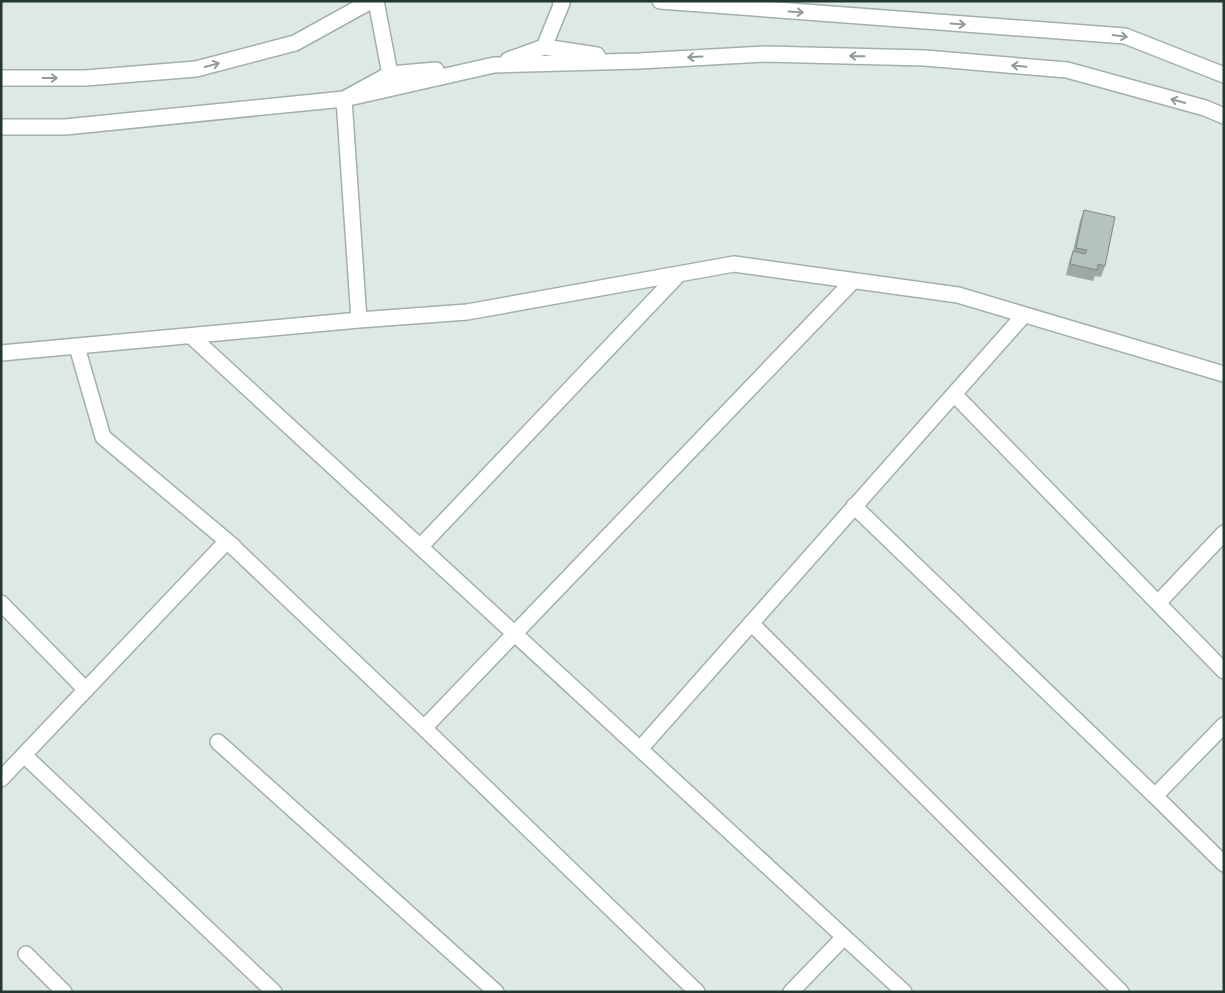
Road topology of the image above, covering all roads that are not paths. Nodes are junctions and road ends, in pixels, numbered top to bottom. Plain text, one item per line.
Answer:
1 (371, 1) edge
2 (376, 1) edge
3 (560, 1) edge
4 (660, 1) edge
5 (544, 47) junction
6 (640, 61) junction
7 (494, 65) junction
8 (390, 74) junction
9 (1224, 75) edge
10 (1, 78) edge
11 (344, 99) junction
12 (1224, 116) edge
13 (1, 127) edge
14 (678, 274) junction
15 (853, 281) junction
16 (1024, 315) junction
17 (359, 320) junction
18 (191, 336) junction
19 (77, 347) junction
20 (1, 354) edge
21 (1224, 374) edge
22 (954, 394) junction
23 (854, 506) junction
24 (1224, 533) edge
25 (228, 541) junction
26 (420, 547) junction
27 (251, 561) dead end
28 (1, 602) edge
29 (1158, 603) junction
30 (751, 623) junction
31 (514, 634) junction
32 (1224, 671) edge
33 (86, 690) junction
34 (1224, 725) edge
35 (424, 728) junction
36 (218, 742) dead end
37 (640, 749) junction
38 (24, 756) junction
39 (1, 779) edge
40 (1155, 796) junction
41 (1224, 864) edge
42 (844, 937) junction
43 (26, 954) dead end
44 (64, 992) edge
45 (274, 992) edge
46 (496, 992) edge
47 (697, 992) edge
48 (791, 992) edge
49 (904, 992) edge
50 (1121, 992) edge

10 -> 1 street
2 - 8 street
3 - 5 street
4 -> 9 street
5 - 6 street
5 - 7 street
6 - 7 street
12 -> 6 street
7 - 8 street
7 - 11 street
8 - 11 street
11 - 13 street
11 - 17 street
14 - 15 street
14 - 17 street
14 - 26 street
15 - 16 street
15 - 31 street
16 - 21 street
16 - 22 street
17 - 18 street
18 - 19 street
18 - 26 street
19 - 20 street
19 - 25 street
22 - 23 street
22 - 29 street
23 - 30 street
23 - 40 street
24 - 29 street
25 - 27 street
25 - 33 street
25 - 35 street
26 - 31 street
28 - 33 street
29 - 32 street
30 - 37 street
30 - 50 street
31 - 35 street
31 - 37 street
33 - 38 street
34 - 40 street
35 - 47 street
36 - 46 street
37 - 42 street
38 - 39 street
38 - 45 street
40 - 41 street
42 - 48 street
42 - 49 street
43 - 44 street

